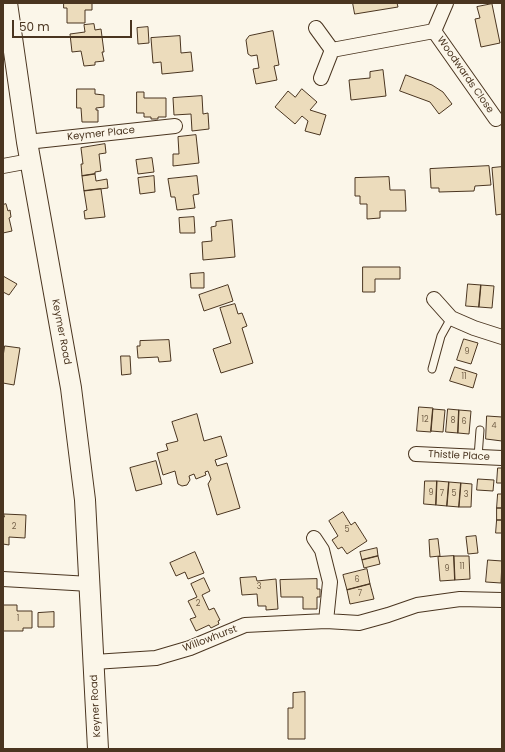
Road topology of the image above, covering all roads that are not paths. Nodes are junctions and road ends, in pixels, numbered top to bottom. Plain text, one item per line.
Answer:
1 (7, 3) edge
2 (446, 3) edge
3 (316, 28) dead end
4 (434, 31) junction
5 (332, 50) junction
6 (321, 78) dead end
7 (496, 119) dead end
8 (175, 126) dead end
9 (27, 142) junction
10 (30, 161) junction
11 (3, 166) edge
12 (434, 299) dead end
13 (450, 318) junction
14 (502, 337) edge
15 (432, 369) dead end
16 (480, 430) dead end
17 (416, 454) dead end
18 (478, 457) junction
19 (502, 458) edge
20 (314, 538) dead end
21 (3, 579) edge
22 (90, 584) junction
23 (502, 600) edge
24 (326, 622) junction
25 (94, 662) junction
26 (98, 749) edge

1 - 9 street, Keymer Road
2 - 4 street, Woodwards Close
3 - 5 street
4 - 5 street, Woodwards Close
4 - 7 street, Woodwards Close
5 - 6 street
8 - 9 street, Keymer Place
9 - 10 street, Keymer Road
10 - 11 street
10 - 22 street, Keymer Road
12 - 13 street
13 - 14 street
13 - 15 lane
16 - 18 lane
17 - 18 street, Thistle Place
18 - 19 street, Thistle Place
20 - 24 street
21 - 22 street
22 - 25 street, Keymer Road
23 - 24 street, Willowhurst
24 - 25 street, Willowhurst
25 - 26 street, Keyner Road

